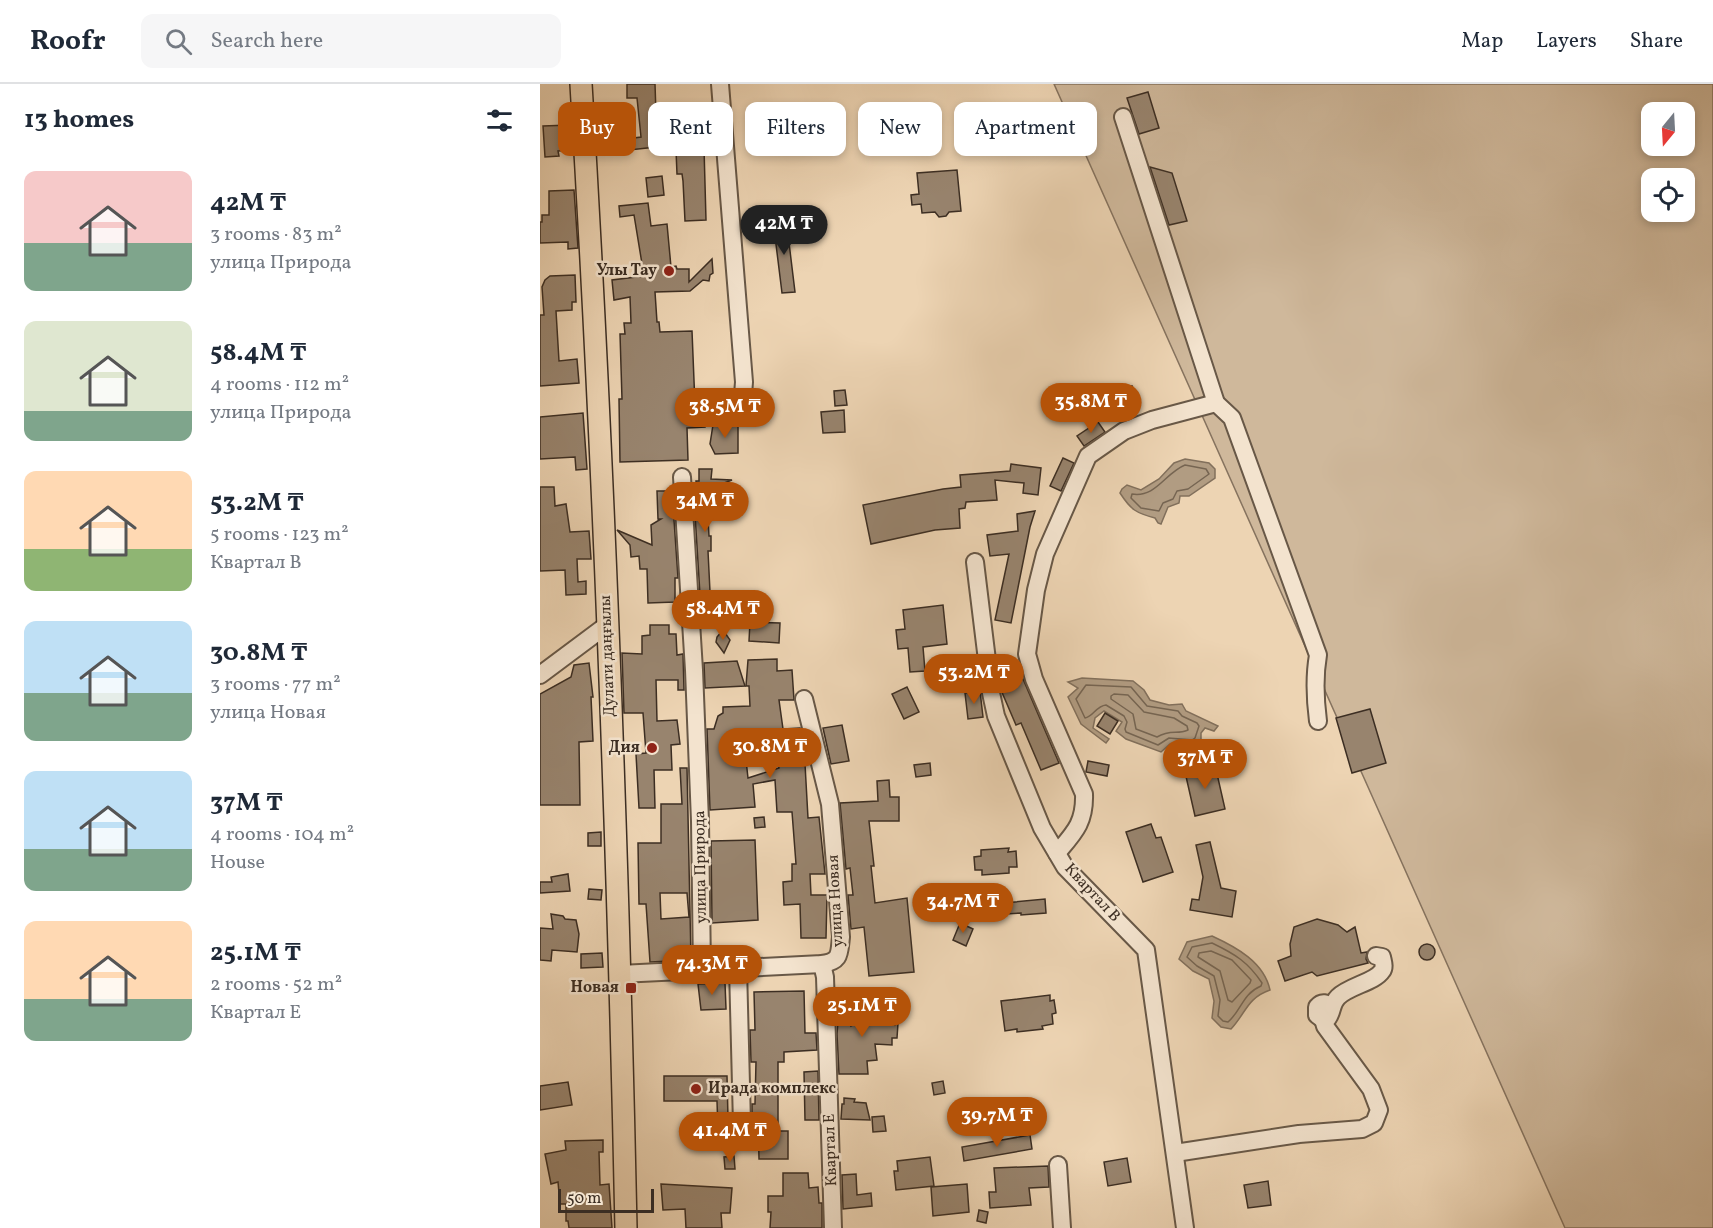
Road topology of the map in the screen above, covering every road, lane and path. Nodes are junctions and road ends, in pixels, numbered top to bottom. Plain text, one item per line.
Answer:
1 (581, 84) edge
2 (720, 84) edge
3 (1123, 117) dead end
4 (1216, 403) junction
5 (732, 411) dead end
6 (682, 477) dead end
7 (975, 562) dead end
8 (607, 625) junction
9 (540, 675) edge
10 (804, 699) dead end
11 (1318, 721) dead end
12 (1057, 853) junction
13 (1376, 956) dead end
14 (822, 964) junction
15 (738, 968) junction
16 (702, 970) junction
17 (620, 974) junction
18 (742, 1124) dead end
19 (1174, 1153) junction
20 (1058, 1165) dead end
21 (626, 1228) edge
22 (833, 1228) edge
23 (1062, 1228) edge
24 (1185, 1228) edge

1 - 8 main road, Дулати даңғылы
2 - 5 street
3 - 4 street
4 - 11 street
4 - 12 street
6 - 16 street, улица Природа
7 - 12 street, Квартал В
8 - 9 street
8 - 17 main road, Дулати даңғылы
10 - 14 street, улица Новая
12 - 19 street, Квартал В
13 - 19 street
14 - 15 street, улица Новая
14 - 22 street, Квартал Е
15 - 16 street, улица Новая
15 - 18 street
16 - 17 street, улица Новая
17 - 21 main road, Дулати даңғылы
19 - 24 street, Квартал В
20 - 23 street

